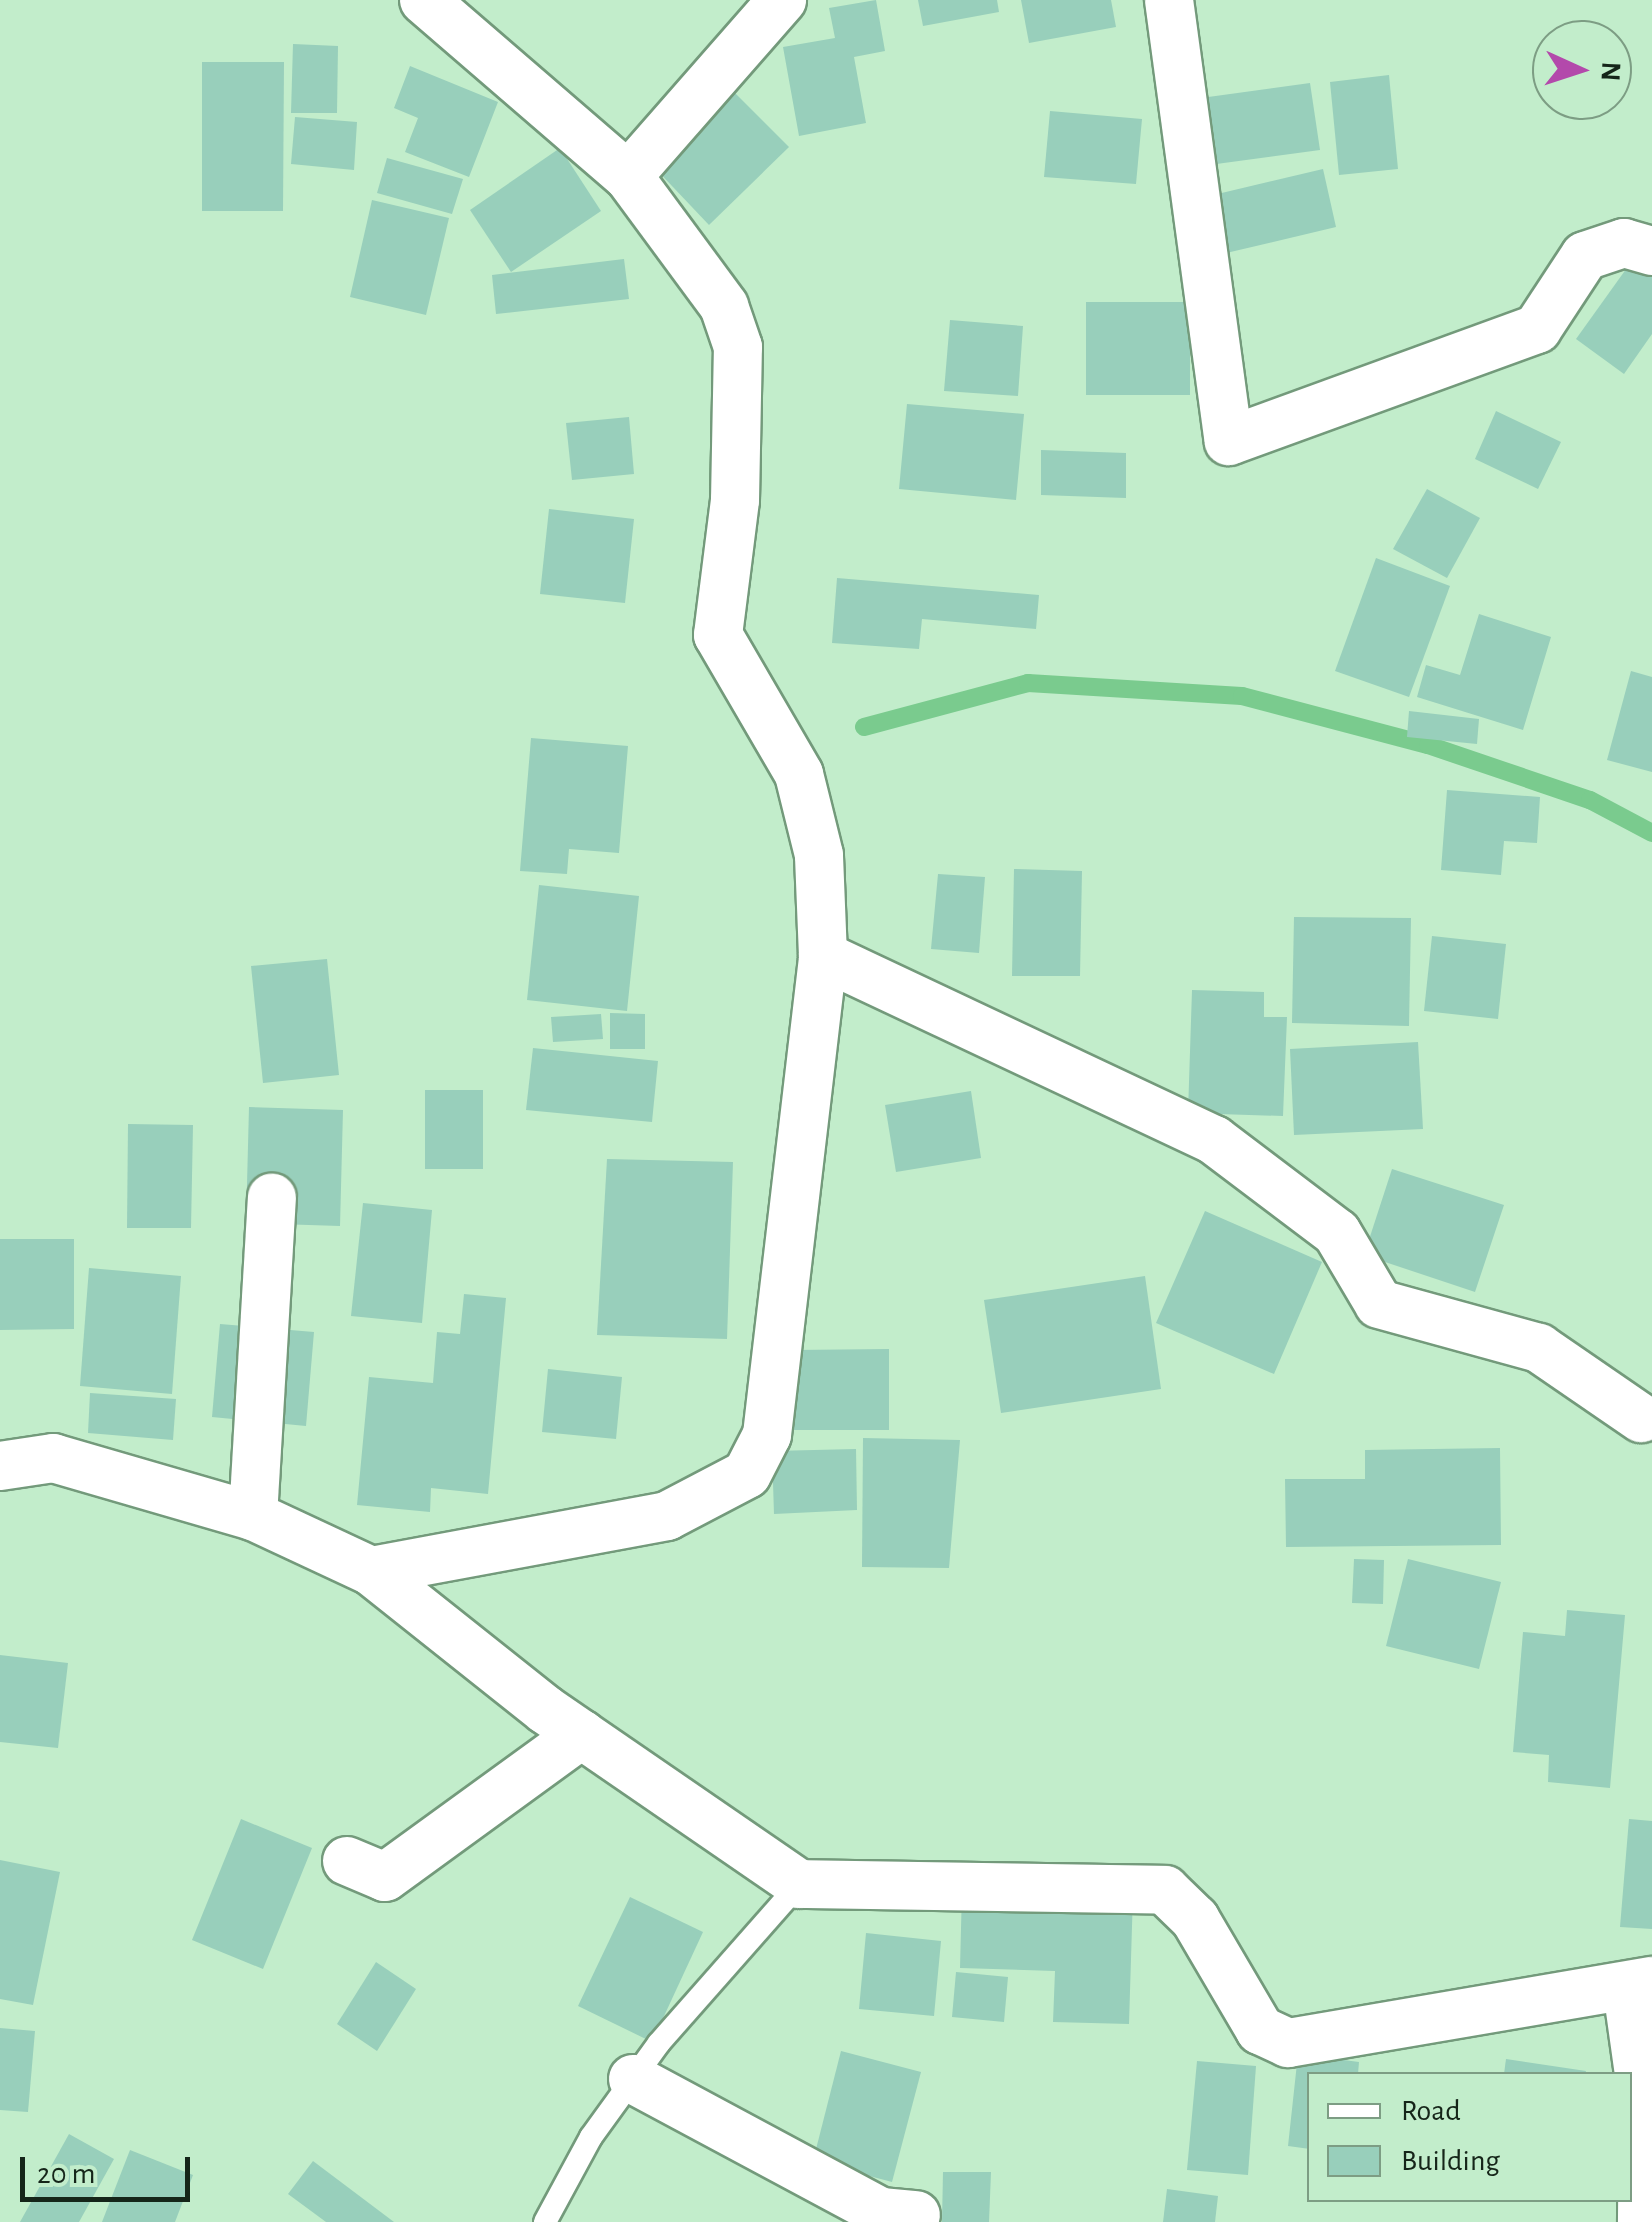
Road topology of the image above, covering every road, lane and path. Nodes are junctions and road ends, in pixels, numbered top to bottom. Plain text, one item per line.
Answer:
1 (424, 0) edge
2 (782, 0) edge
3 (1168, 0) edge
4 (628, 176) junction
5 (1652, 251) edge
6 (823, 956) junction
7 (272, 1198) dead end
8 (1641, 1418) dead end
9 (0, 1466) edge
10 (253, 1516) junction
11 (371, 1570) junction
12 (582, 1734) junction
13 (347, 1861) dead end
14 (799, 1884) junction
15 (1640, 1985) edge
16 (632, 2079) junction
17 (916, 2216) dead end
18 (546, 2222) edge
19 (1642, 2222) edge

1 - 4 street
2 - 4 street
3 - 5 street
4 - 6 street
6 - 8 street
6 - 11 street
7 - 10 street
9 - 10 street
10 - 11 street
11 - 12 street
12 - 13 street
12 - 14 street
14 - 15 street
14 - 16 lane
15 - 19 street
16 - 17 street
16 - 18 lane

